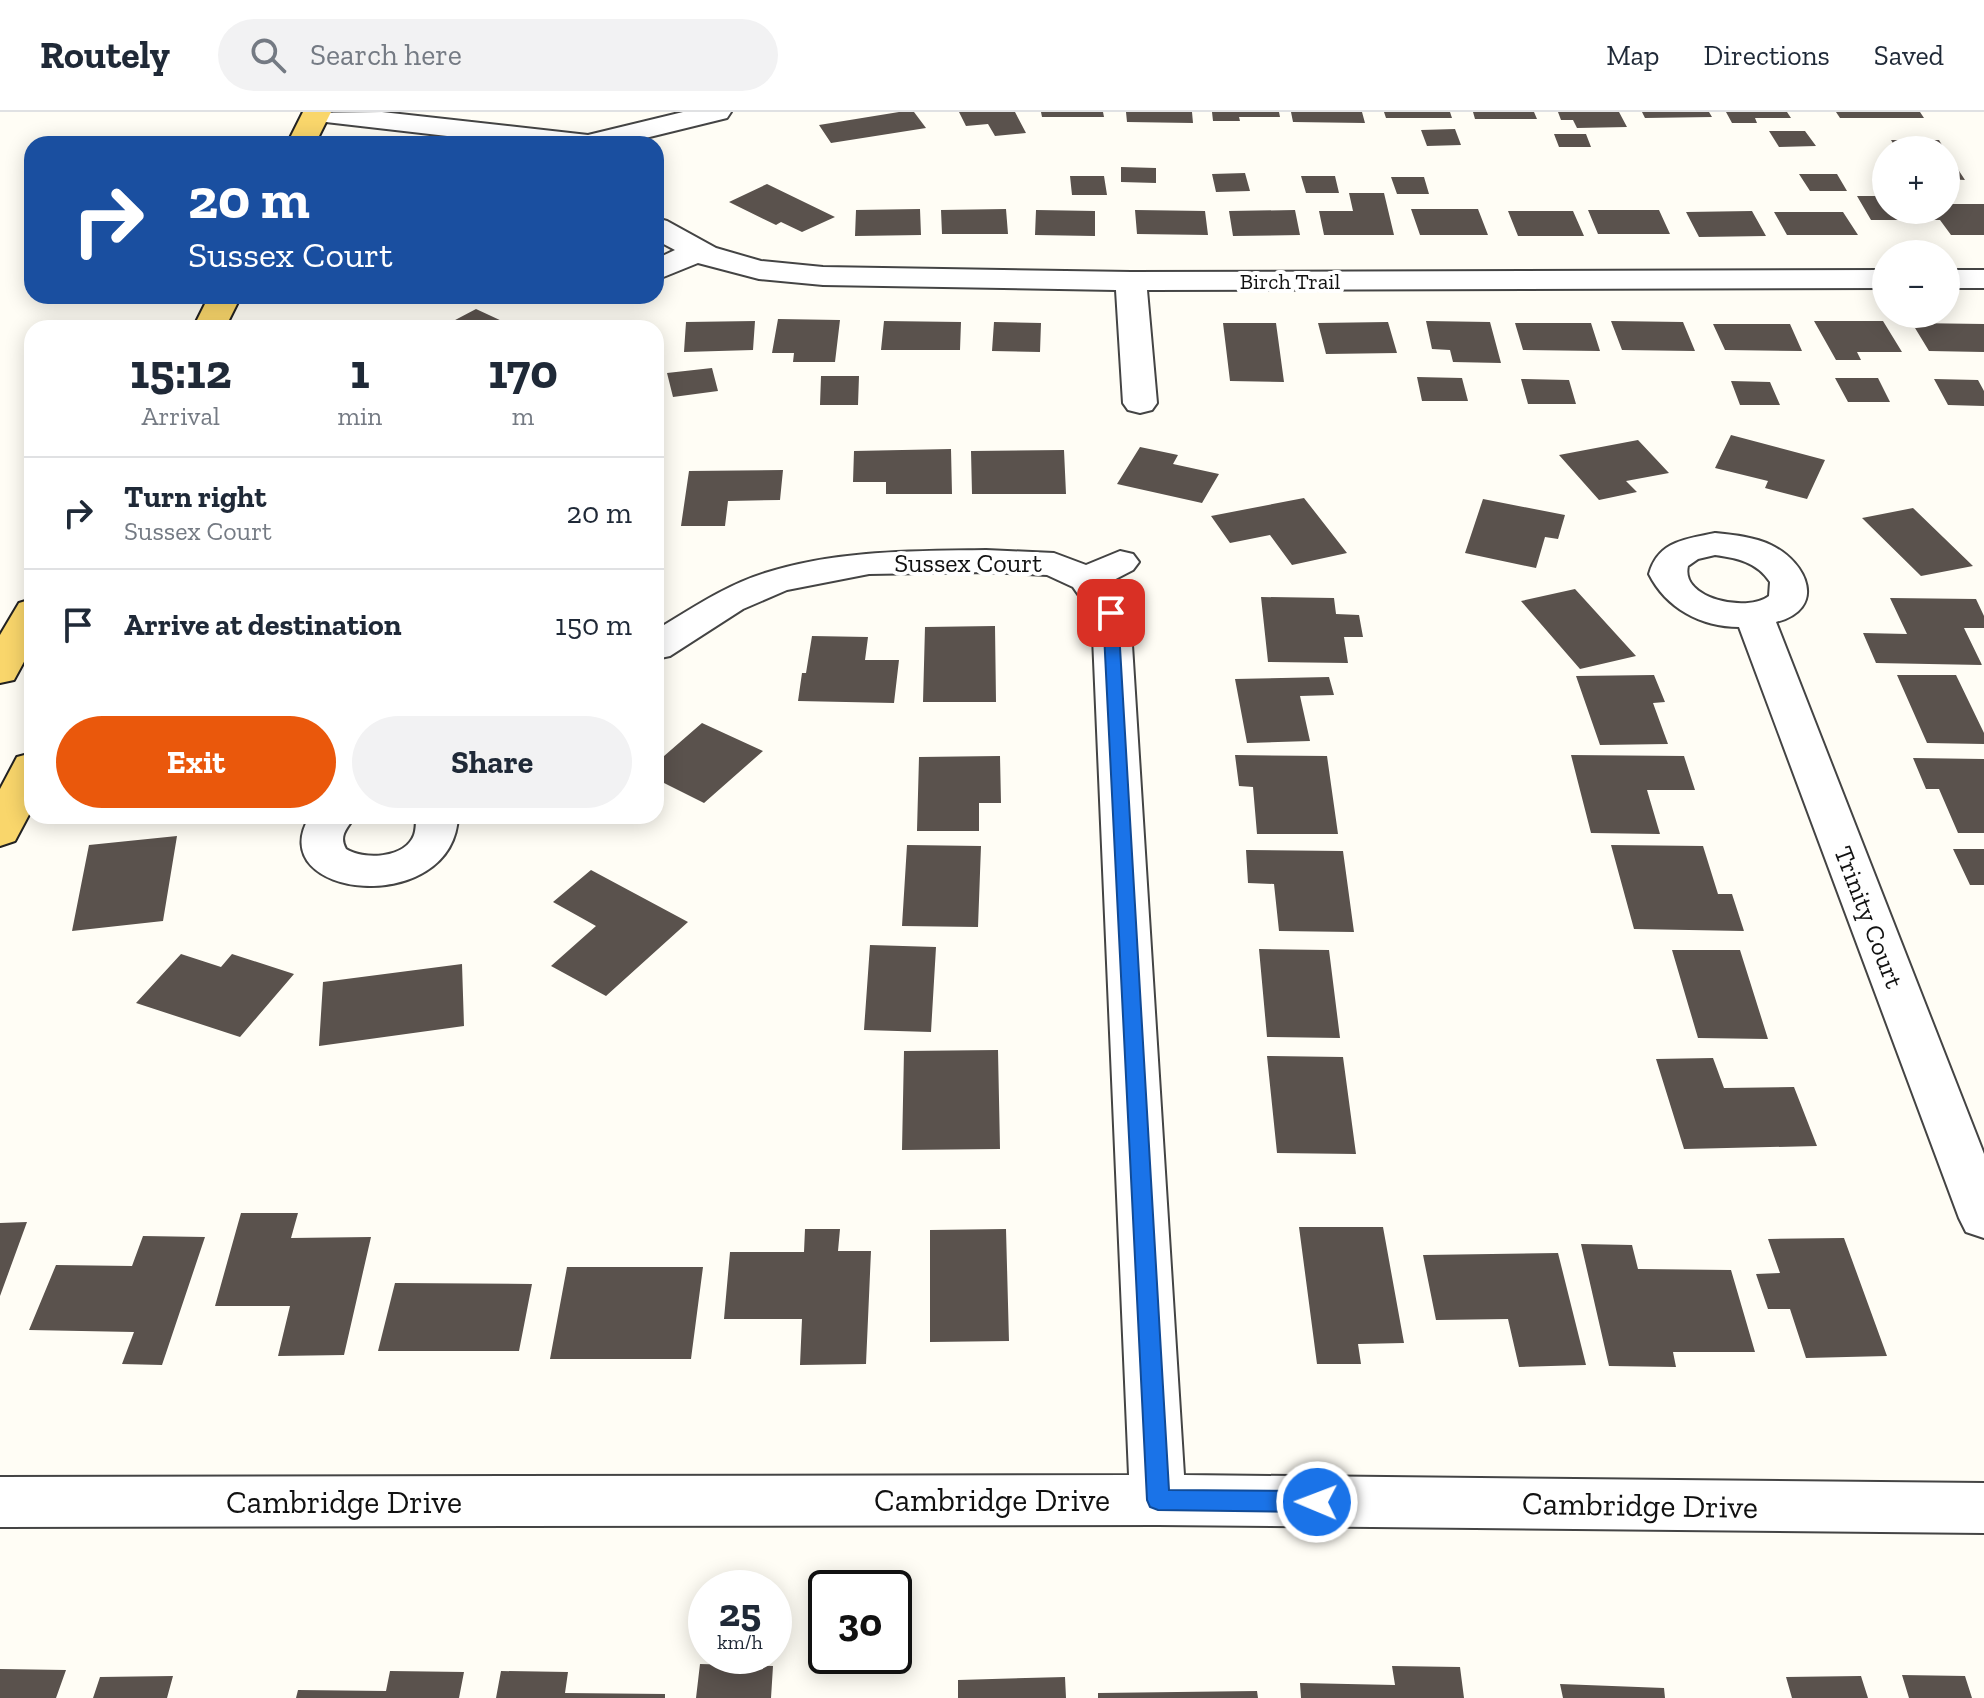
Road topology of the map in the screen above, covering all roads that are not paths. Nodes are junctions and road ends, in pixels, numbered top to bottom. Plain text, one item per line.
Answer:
1 (317, 112) edge
2 (717, 112) edge
3 (305, 136) edge
4 (522, 136) edge
5 (622, 136) edge
6 (664, 232) edge
7 (698, 251) junction
8 (664, 267) edge
9 (1872, 279) edge
10 (1960, 279) edge
11 (1984, 279) edge
12 (1131, 281) junction
13 (1140, 403) dead end
14 (1754, 616) dead end
15 (24, 626) edge
16 (664, 642) edge
17 (0, 671) edge
18 (24, 783) edge
19 (326, 824) edge
20 (439, 824) edge
21 (0, 831) edge
22 (1984, 1218) edge
23 (1158, 1500) junction
24 (0, 1502) edge
25 (1984, 1508) edge

1 - 3 main road
1 - 4 street
2 - 5 street
6 - 7 street, Birch Trail
7 - 8 street
7 - 12 street, Birch Trail
9 - 12 street, Birch Trail
10 - 11 street
12 - 13 street
14 - 22 street, Trinity Court
15 - 17 main road
16 - 23 street, Sussex Court
18 - 21 main road
19 - 20 street
23 - 24 street, Cambridge Drive
23 - 25 street, Cambridge Drive

